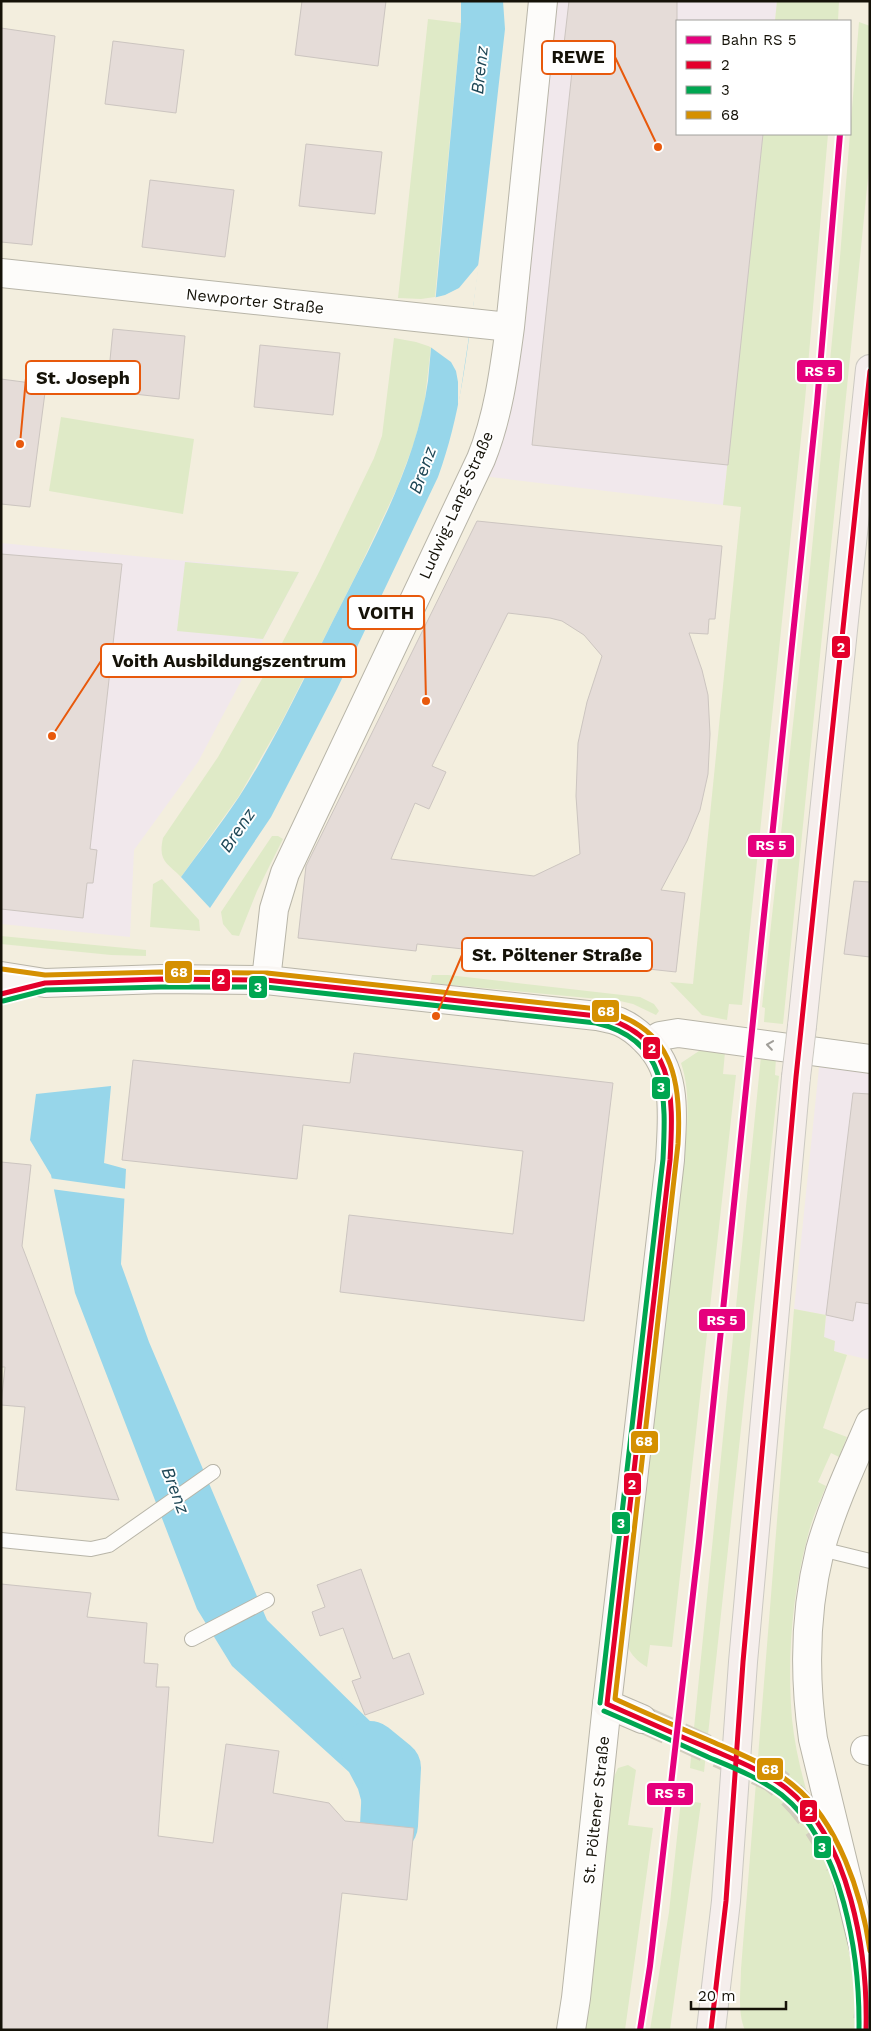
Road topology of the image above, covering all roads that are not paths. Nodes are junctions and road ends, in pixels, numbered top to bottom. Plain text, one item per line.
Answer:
1 (543, 1) edge
2 (1, 273) edge
3 (510, 327) junction
4 (870, 369) edge
5 (1, 976) edge
6 (266, 980) junction
7 (45, 983) junction
8 (1, 994) edge
9 (649, 1043) junction
10 (870, 1060) edge
11 (870, 1423) edge
12 (213, 1472) dead end
13 (1, 1540) edge
14 (821, 1549) junction
15 (870, 1561) edge
16 (267, 1600) dead end
17 (192, 1639) dead end
18 (607, 1704) junction
19 (642, 1719) tunnel mouth
20 (870, 1974) edge
21 (571, 2030) edge
22 (711, 2030) edge

1 - 3 street, Ludwig-Lang-Straße
2 - 3 street, Newporter Straße
3 - 6 street, Ludwig-Lang-Straße
4 - 22 main road, bridge
5 - 7 street, St. Pöltener Straße
6 - 7 street, St. Pöltener Straße
6 - 9 street, St. Pöltener Straße
7 - 8 street, St. Pöltener Straße
10 -> 9 street
9 - 18 street, St. Pöltener Straße
11 - 14 street
12 - 13 lane
14 - 15 lane
14 - 20 street
16 - 17 lane
18 - 19 street
18 - 21 street, St. Pöltener Straße

